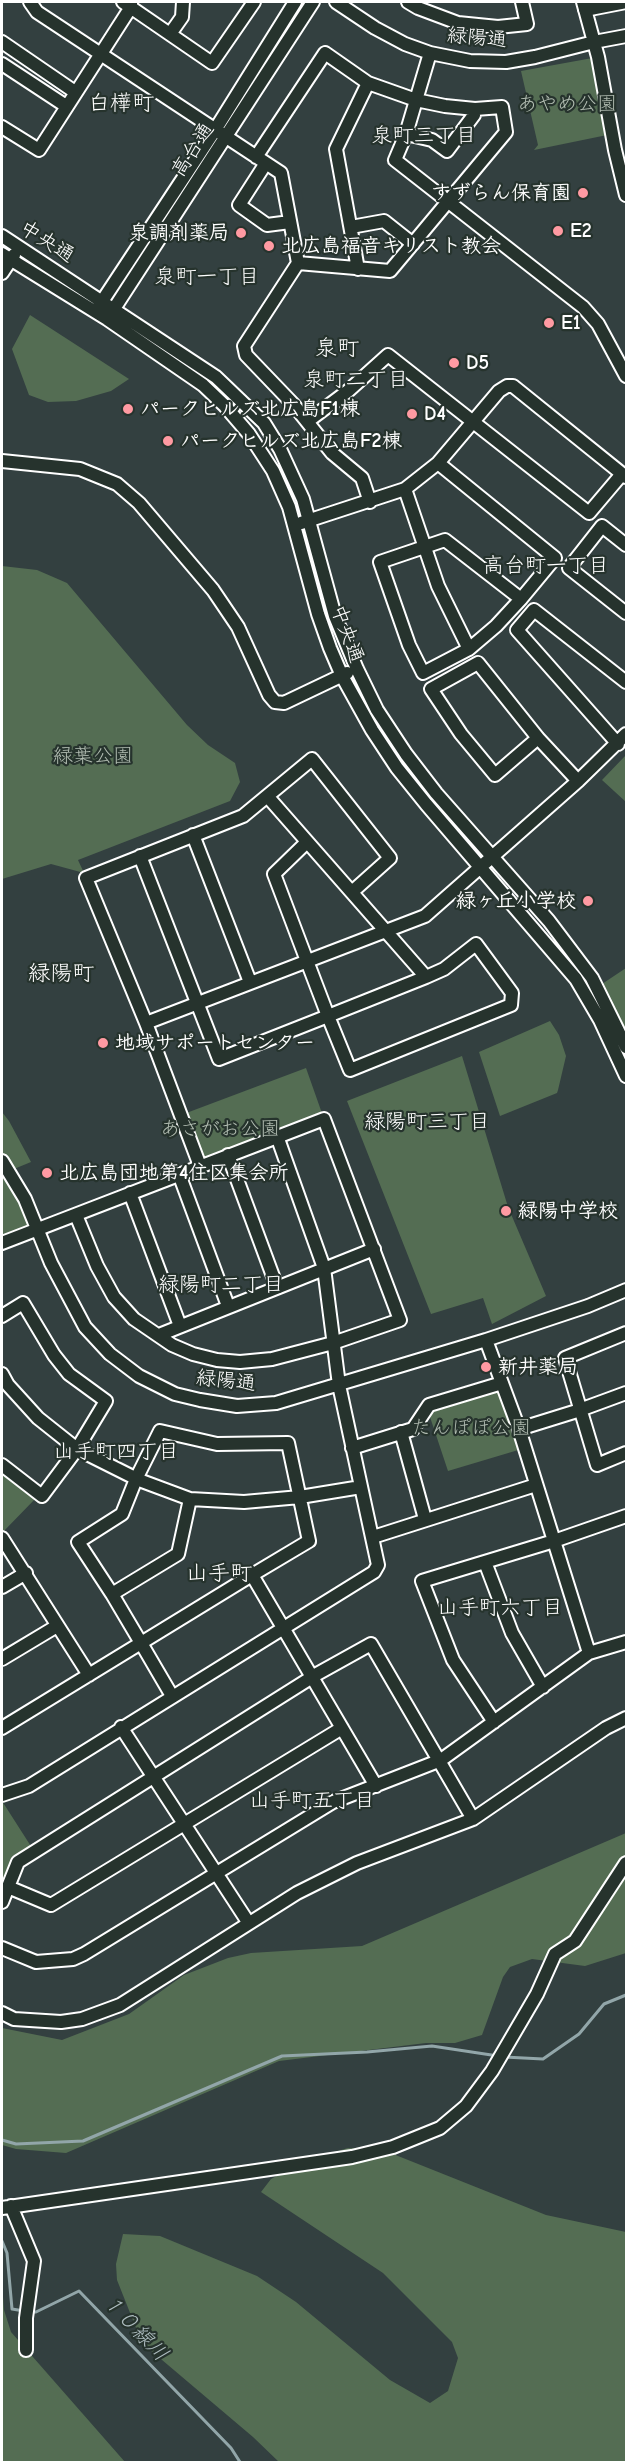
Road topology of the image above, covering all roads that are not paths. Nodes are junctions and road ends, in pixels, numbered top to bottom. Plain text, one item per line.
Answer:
1 (30, 2) edge
2 (183, 2) edge
3 (254, 2) edge
4 (295, 2) edge
5 (313, 2) edge
6 (336, 2) edge
7 (408, 2) edge
8 (522, 2) edge
9 (627, 2) edge
10 (128, 3) edge
11 (584, 6) edge
12 (170, 34) junction
13 (627, 36) edge
14 (2, 42) edge
15 (594, 42) junction
16 (430, 52) junction
17 (100, 53) junction
18 (2, 64) edge
19 (368, 83) junction
20 (75, 92) junction
21 (416, 100) junction
22 (66, 106) junction
23 (476, 109) junction
24 (2, 127) edge
25 (220, 133) junction
26 (406, 134) junction
27 (621, 148) edge
28 (261, 160) junction
29 (627, 195) edge
30 (449, 202) junction
31 (290, 222) junction
32 (351, 227) junction
33 (2, 236) edge
34 (413, 244) junction
35 (21, 248) junction
36 (6, 257) edge
37 (298, 263) junction
38 (358, 268) junction
39 (2, 273) edge
40 (103, 301) junction
41 (115, 309) junction
42 (95, 312) junction
43 (107, 319) junction
44 (627, 376) edge
45 (308, 421) junction
46 (472, 423) junction
47 (2, 461) edge
48 (438, 463) junction
49 (624, 475) edge
50 (405, 489) junction
51 (370, 502) junction
52 (309, 521) junction
53 (295, 525) junction
54 (627, 545) edge
55 (424, 546) junction
56 (521, 599) junction
57 (627, 614) edge
58 (470, 648) junction
59 (357, 669) junction
60 (342, 676) junction
61 (627, 682) edge
62 (627, 734) edge
63 (538, 738) junction
64 (618, 744) junction
65 (578, 781) junction
66 (268, 797) junction
67 (193, 835) junction
68 (307, 842) junction
69 (140, 856) junction
70 (486, 862) junction
71 (352, 892) junction
72 (386, 932) junction
73 (307, 961) junction
74 (426, 977) junction
75 (250, 982) junction
76 (197, 1003) junction
77 (328, 1016) junction
78 (146, 1023) junction
79 (627, 1047) edge
80 (627, 1076) edge
81 (277, 1136) junction
82 (228, 1155) junction
83 (2, 1161) edge
84 (200, 1166) junction
85 (179, 1174) junction
86 (130, 1193) junction
87 (76, 1215) junction
88 (38, 1228) junction
89 (2, 1243) edge
90 (374, 1249) junction
91 (324, 1268) junction
92 (277, 1287) junction
93 (627, 1290) edge
94 (228, 1306) junction
95 (2, 1316) edge
96 (180, 1326) junction
97 (627, 1333) edge
98 (159, 1335) junction
99 (486, 1340) junction
100 (333, 1342) junction
101 (2, 1374) edge
102 (502, 1383) junction
103 (339, 1385) junction
104 (627, 1393) edge
105 (580, 1410) junction
106 (519, 1429) junction
107 (401, 1432) junction
108 (352, 1448) junction
109 (77, 1449) junction
110 (627, 1453) edge
111 (2, 1465) edge
112 (135, 1479) junction
113 (536, 1485) junction
114 (362, 1487) junction
115 (300, 1497) junction
116 (190, 1499) junction
117 (627, 1516) edge
118 (425, 1519) junction
119 (373, 1537) junction
120 (2, 1538) edge
121 (554, 1541) junction
122 (485, 1562) junction
123 (26, 1573) junction
124 (252, 1575) junction
125 (2, 1587) edge
126 (111, 1594) junction
127 (57, 1626) junction
128 (283, 1628) junction
129 (627, 1642) edge
130 (141, 1643) junction
131 (589, 1653) junction
132 (2, 1659) edge
133 (88, 1675) junction
134 (312, 1677) junction
135 (543, 1687) junction
136 (172, 1696) junction
137 (627, 1718) edge
138 (494, 1722) junction
139 (121, 1727) junction
140 (2, 1728) edge
141 (342, 1728) junction
142 (441, 1760) junction
143 (153, 1777) junction
144 (376, 1786) junction
145 (2, 1795) edge
146 (473, 1819) junction
147 (184, 1824) junction
148 (627, 1863) edge
149 (216, 1873) junction
150 (8, 1887) junction
151 (2, 1902) edge
152 (248, 1923) junction
153 (2, 1948) edge
154 (2, 2013) edge
155 (6, 2207) edge
156 (26, 2349) dead end

1 - 17 street
2 - 12 street
3 - 12 street
4 - 25 street, 高台通
5 - 25 street, 高台通
6 - 16 street, 緑陽通
7 - 8 street
9 - 11 street
10 - 12 street
10 - 17 street
11 - 15 street
13 - 15 street, 緑陽通
14 - 20 street
15 - 16 street, 緑陽通
15 - 27 street
16 - 21 street
17 - 20 street
17 - 25 street
18 - 22 street
19 - 21 street
19 - 28 street
19 - 32 street
20 - 22 street
21 - 23 street
21 - 26 street
22 - 24 street
23 - 26 street
23 - 30 street
25 - 28 street
25 - 40 street, 高台通
25 - 41 street, 高台通
26 - 30 street
27 - 29 street
28 - 31 street
28 - 31 street
30 - 34 street
30 - 44 street
31 - 37 street
32 - 34 street
32 - 38 street
33 - 35 street, 中央通
34 - 38 street
35 - 36 street
35 - 40 street, 中央通
36 - 39 street
36 - 42 street, 中央通
37 - 38 street
37 - 45 street
40 - 41 street, 中央通
40 - 42 street, 高台通
41 - 43 street, 高台通
41 - 52 street, 中央通
42 - 43 street, 中央通
43 - 53 street, 中央通
45 - 46 street
45 - 51 street
46 - 48 street
46 - 49 street
46 - 49 street
47 - 60 street
48 - 50 street
48 - 56 street
50 - 51 street
50 - 55 street
51 - 52 street
52 - 53 street
52 - 59 street, 中央通
53 - 60 street, 中央通
54 - 57 street
55 - 56 street
55 - 58 street
55 - 58 street
56 - 58 street
59 - 60 street
59 - 70 street, 中央通
60 - 70 street, 中央通
61 - 64 street
62 - 64 street
63 - 63 street
63 - 65 street
64 - 65 street
65 - 70 street
66 - 67 street
66 - 68 street
66 - 71 street
67 - 69 street
67 - 75 street
68 - 71 street
68 - 73 street
69 - 76 street
69 - 78 street
70 - 72 street
70 - 79 street, 中央通
70 - 80 street, 中央通
71 - 72 street
72 - 73 street
72 - 74 street
73 - 75 street
73 - 77 street
74 - 77 street
74 - 77 street
75 - 76 street
76 - 77 street
76 - 78 street
78 - 84 street
81 - 82 street
81 - 90 street
81 - 91 street
82 - 84 street
82 - 92 street
83 - 88 street, 緑陽通
84 - 85 street
85 - 86 street
85 - 94 street
86 - 87 street
86 - 96 street
87 - 88 street
87 - 98 street
88 - 89 street
88 - 103 street, 緑陽通
90 - 91 street
90 - 100 street
91 - 92 street
91 - 100 street
92 - 94 street
93 - 99 street, 緑陽通
94 - 96 street
95 - 109 street
96 - 98 street
97 - 105 street
98 - 100 street
99 - 102 street
99 - 103 street, 緑陽通
100 - 103 street
101 - 109 street
102 - 106 street
102 - 107 street
103 - 108 street
104 - 105 street
105 - 106 street
105 - 110 street
106 - 113 street
107 - 108 street
107 - 118 street
108 - 114 street
109 - 111 street
109 - 112 street
112 - 115 street
112 - 116 street
112 - 126 street
113 - 118 street
113 - 121 street
114 - 115 street
114 - 119 street
115 - 116 street
115 - 124 street
116 - 126 street
117 - 121 street
118 - 119 street
119 - 128 street
120 - 123 street
121 - 122 street
121 - 131 street
122 - 135 street
122 - 138 street
123 - 125 street
123 - 127 street
124 - 128 street
124 - 130 street
126 - 130 street
127 - 132 street
127 - 133 street
128 - 134 street
128 - 136 street
129 - 131 street
130 - 133 street
130 - 136 street
131 - 135 street
133 - 140 street
134 - 141 street
134 - 142 street
134 - 143 street
135 - 138 street
136 - 139 street
137 - 146 street
138 - 142 street
139 - 143 street
139 - 145 street
141 - 144 street
141 - 147 street
142 - 144 street
142 - 146 street
143 - 147 street
143 - 150 street
144 - 149 street
146 - 152 street
147 - 149 street
147 - 150 street
148 - 155 street
149 - 152 street
149 - 153 street
150 - 151 street
152 - 154 street
155 - 156 street

